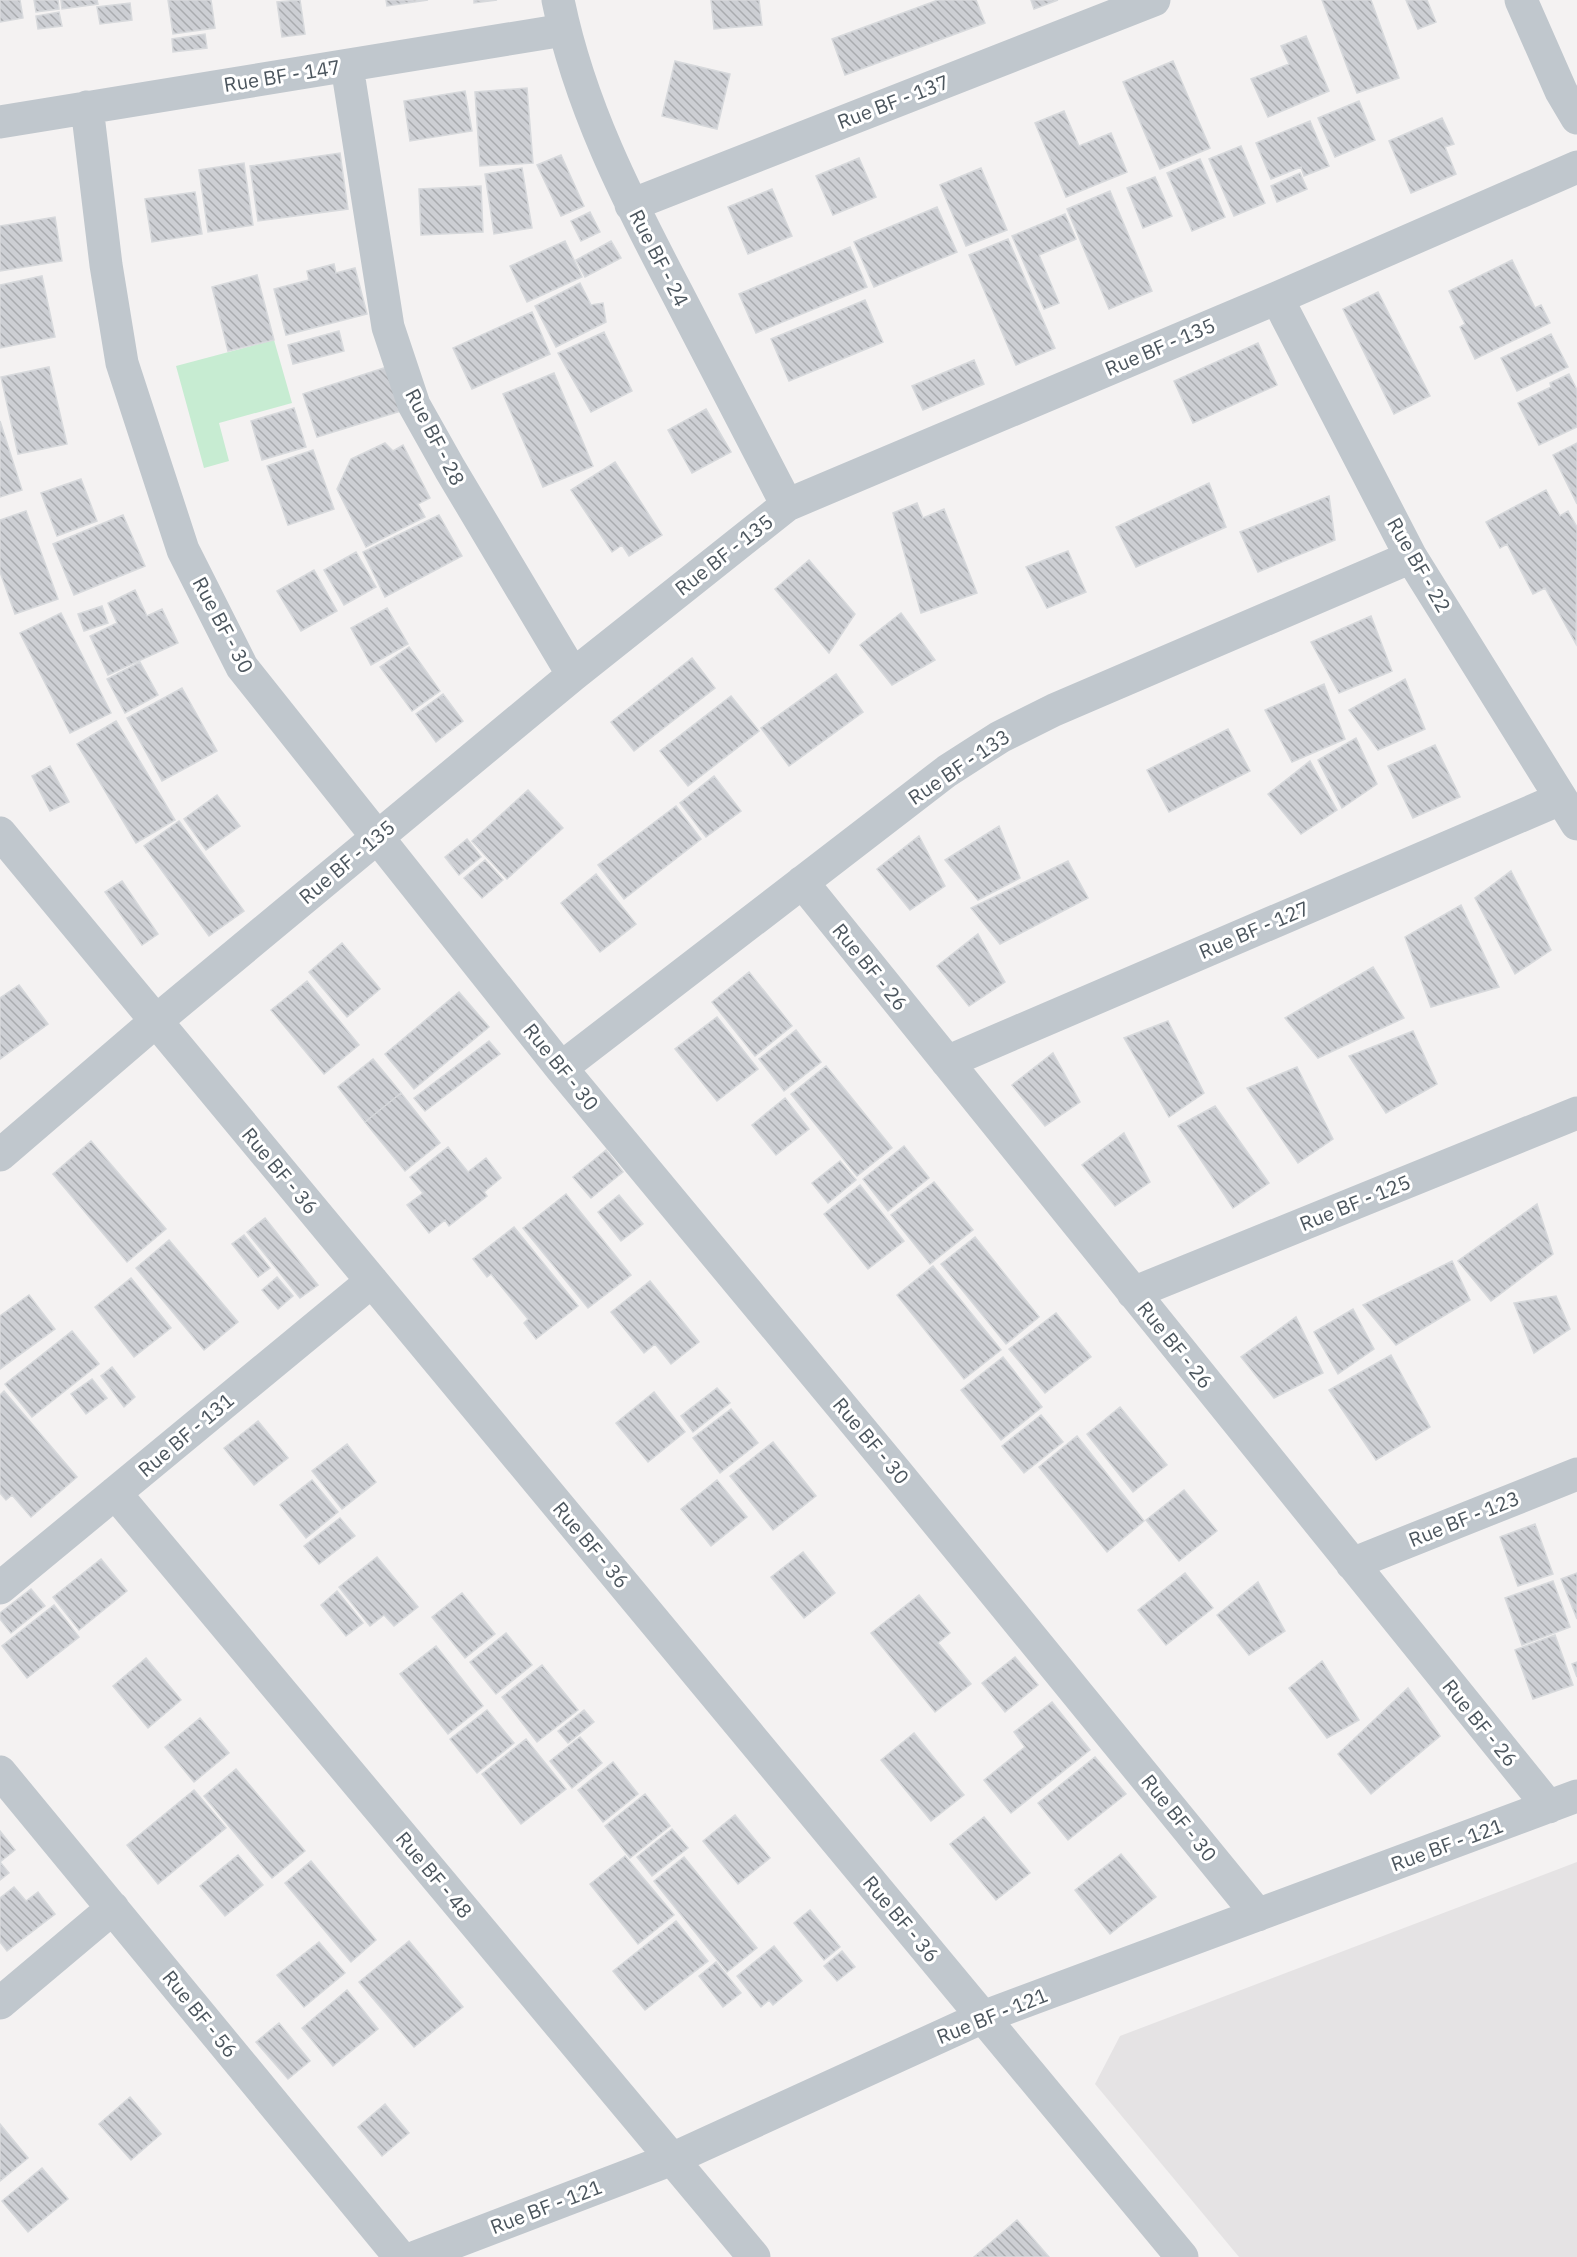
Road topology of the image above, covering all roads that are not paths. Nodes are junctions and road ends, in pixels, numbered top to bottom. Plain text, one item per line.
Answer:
1 (1154, 0) edge
2 (1521, 0) edge
3 (561, 15) edge
4 (347, 66) junction
5 (1572, 97) edge
6 (87, 107) junction
7 (0, 122) edge
8 (1577, 167) edge
9 (631, 205) junction
10 (1277, 298) junction
11 (787, 505) junction
12 (1411, 557) junction
13 (573, 675) junction
14 (1569, 811) edge
15 (0, 833) edge
16 (378, 837) junction
17 (802, 882) junction
18 (156, 1021) junction
19 (947, 1062) junction
20 (561, 1068) junction
21 (1577, 1113) edge
22 (0, 1155) edge
23 (372, 1281) junction
24 (1133, 1293) junction
25 (1577, 1474) edge
26 (115, 1493) junction
27 (1352, 1564) junction
28 (0, 1588) edge
29 (0, 1772) edge
30 (1563, 1802) edge
31 (113, 1908) junction
32 (1258, 1915) junction
33 (0, 2002) edge
34 (983, 2017) junction
35 (672, 2159) junction
36 (400, 2257) edge
37 (416, 2257) edge
38 (754, 2257) edge
39 (1182, 2257) edge

1 - 9 street, Rue BF - 137
2 - 5 street
3 - 4 street, Rue BF - 147
3 - 9 street, Rue BF - 24
4 - 6 street, Rue BF - 147
4 - 13 street, Rue BF - 28
6 - 7 street, Rue BF - 147
6 - 16 street, Rue BF - 30
8 - 10 street, Rue BF - 135
9 - 11 street, Rue BF - 24
10 - 11 street, Rue BF - 135
10 - 12 street, Rue BF - 22
11 - 13 street, Rue BF - 135
12 - 14 street, Rue BF - 22
12 - 17 street, Rue BF - 133
13 - 16 street, Rue BF - 135
14 - 19 street, Rue BF - 127
15 - 18 street, Rue BF - 36
16 - 18 street, Rue BF - 135
16 - 20 street, Rue BF - 30
17 - 19 street, Rue BF - 26
17 - 20 street, Rue BF - 133
18 - 22 street, Rue BF - 135
18 - 23 street, Rue BF - 36
19 - 24 street, Rue BF - 26
20 - 32 street, Rue BF - 30
21 - 24 street, Rue BF - 125
23 - 26 street, Rue BF - 131
23 - 34 street, Rue BF - 36
24 - 27 street, Rue BF - 26
25 - 27 street, Rue BF - 123
26 - 28 street, Rue BF - 131
26 - 35 street, Rue BF - 48
27 - 30 street, Rue BF - 26
29 - 31 street, Rue BF - 56
30 - 32 street, Rue BF - 121
31 - 33 street
31 - 36 street, Rue BF - 56
32 - 34 street, Rue BF - 121
34 - 35 street, Rue BF - 121
34 - 39 street, Rue BF - 36
35 - 37 street, Rue BF - 121
35 - 38 street, Rue BF - 48

